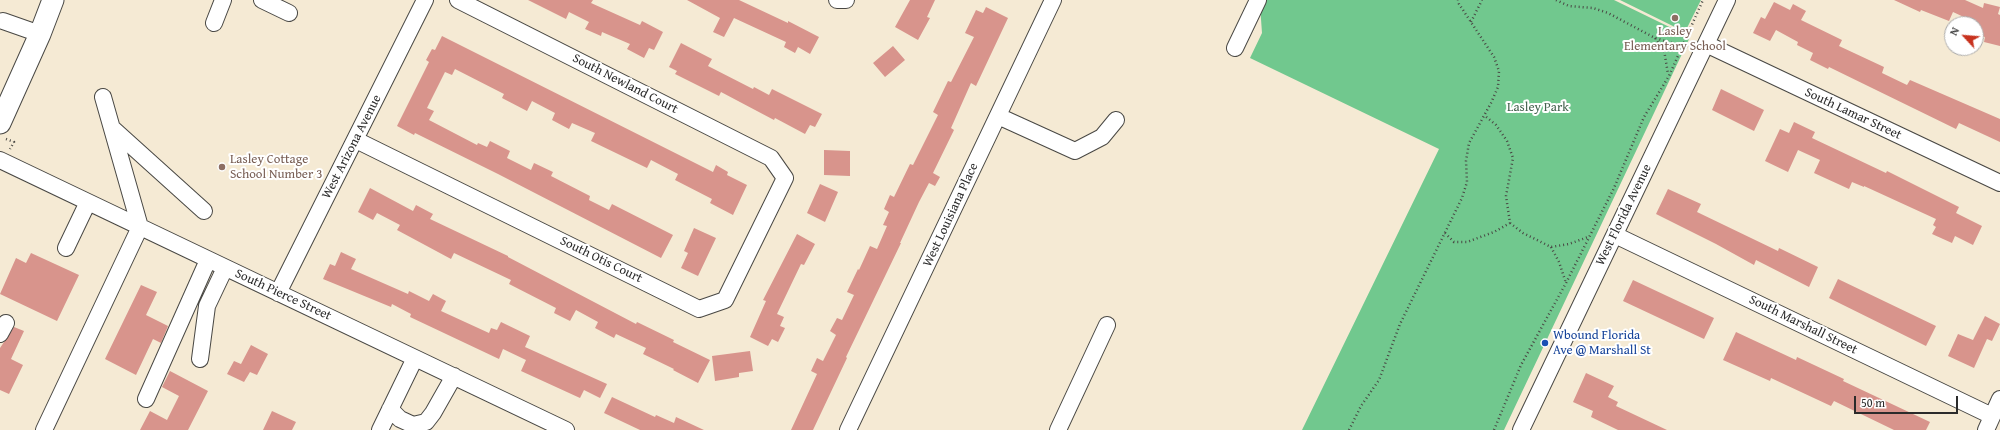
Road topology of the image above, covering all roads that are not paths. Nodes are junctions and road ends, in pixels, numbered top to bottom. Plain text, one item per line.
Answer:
1 (53, 0) edge
2 (223, 0) edge
3 (262, 0) edge
4 (425, 0) edge
5 (458, 0) edge
6 (837, 0) edge
7 (846, 0) edge
8 (1054, 0) edge
9 (1258, 0) edge
10 (1727, 0) edge
11 (290, 13) dead end
12 (3, 21) dead end
13 (214, 23) dead end
14 (40, 34) junction
15 (1706, 44) junction
16 (1236, 48) dead end
17 (103, 97) dead end
18 (998, 116) junction
19 (1116, 120) dead end
20 (0, 123) edge
21 (112, 128) junction
22 (356, 140) junction
23 (0, 160) edge
24 (785, 178) joint
25 (2000, 183) edge
26 (88, 202) junction
27 (204, 211) dead end
28 (140, 227) junction
29 (1615, 235) junction
30 (66, 248) dead end
31 (208, 260) junction
32 (225, 268) junction
33 (278, 293) junction
34 (1107, 325) dead end
35 (415, 358) junction
36 (200, 359) dead end
37 (454, 376) junction
38 (146, 399) dead end
39 (2000, 399) edge
40 (390, 409) junction
41 (1989, 423) edge
42 (1525, 429) edge
43 (44, 430) edge
44 (380, 430) edge
45 (566, 430) edge
46 (848, 430) edge
47 (1058, 430) edge

1 - 14 main road
2 - 13 street
3 - 11 street
4 - 22 street, West Arizona Avenue
5 - 24 street, South Newland Court
6 - 7 street
8 - 18 street, West Louisiana Place
9 - 16 street
10 - 15 street, West Florida Avenue
12 - 14 street
14 - 20 main road
15 - 25 street, South Lamar Street
15 - 29 street, West Florida Avenue
17 - 21 street
18 - 19 street
18 - 46 street, West Louisiana Place
21 - 27 street
21 - 28 street
22 - 24 street, South Otis Court
22 - 33 street, West Arizona Avenue
23 - 26 street, South Pierce Street
26 - 28 street, South Pierce Street
26 - 30 street
28 - 31 street, South Pierce Street
28 - 43 street
29 - 41 street, South Marshall Street
29 - 42 street, West Florida Avenue
31 - 32 street, South Pierce Street
31 - 38 street
32 - 33 street, South Pierce Street
32 - 36 street
33 - 35 street, South Pierce Street
34 - 47 street
35 - 37 street, South Pierce Street
35 - 40 street
37 - 40 street
37 - 45 street, South Pierce Street
39 - 41 street
40 - 44 street

